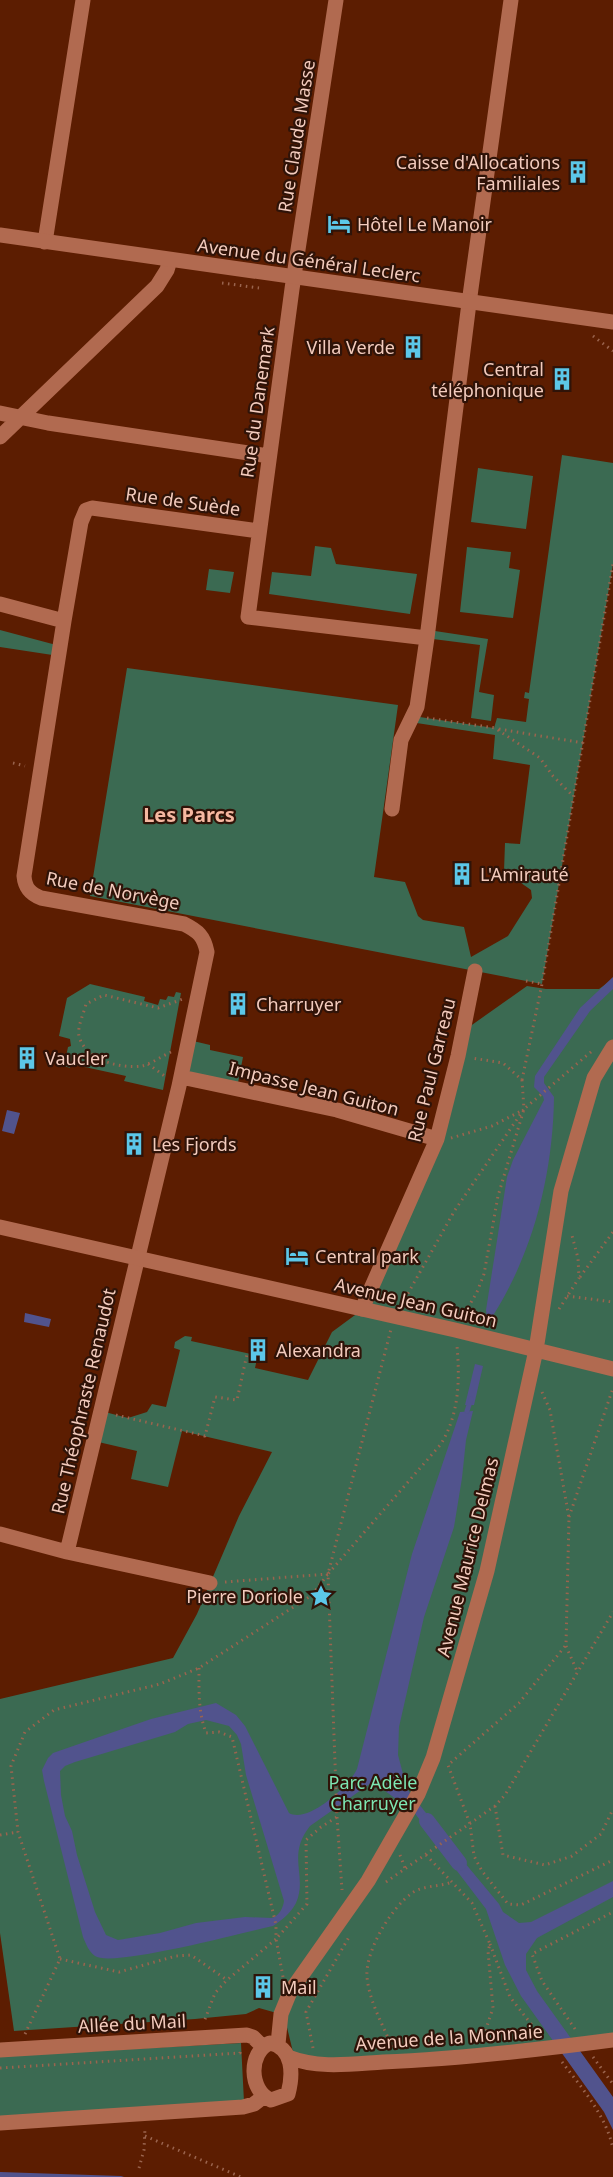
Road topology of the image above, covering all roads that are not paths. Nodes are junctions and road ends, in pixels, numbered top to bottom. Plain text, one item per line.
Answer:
1 (83, 0) edge
2 (336, 0) edge
3 (511, 0) edge
4 (0, 235) edge
5 (45, 242) junction
6 (170, 260) junction
7 (294, 277) junction
8 (469, 303) junction
9 (613, 322) edge
10 (0, 413) edge
11 (22, 417) junction
12 (0, 437) edge
13 (269, 456) junction
14 (259, 531) junction
15 (0, 604) edge
16 (64, 621) junction
17 (427, 638) junction
18 (392, 809) dead end
19 (475, 971) dead end
20 (611, 1049) edge
21 (180, 1081) junction
22 (437, 1139) junction
23 (0, 1227) edge
24 (137, 1258) junction
25 (362, 1309) junction
26 (536, 1350) junction
27 (613, 1369) edge
28 (0, 1534) edge
29 (67, 1552) junction
30 (210, 1583) road end
31 (613, 2040) edge
32 (278, 2044) junction
33 (262, 2046) junction
34 (0, 2050) edge
35 (288, 2057) junction
36 (263, 2097) junction
37 (0, 2122) edge

1 - 5 street
2 - 7 street, Rue Claude Masse
3 - 8 street
4 - 5 street, Avenue du Général Leclerc
5 - 6 street, Avenue du Général Leclerc
6 - 7 street, Avenue du Général Leclerc
6 - 11 street
7 - 8 street, Avenue du Général Leclerc
7 - 13 street, Rue du Danemark
8 - 9 street, Avenue du Général Leclerc
8 - 17 street
10 - 11 street
11 - 12 street
11 - 13 street
13 - 14 street, Rue du Danemark
14 - 16 street, Rue de Suède
14 - 17 street, Rue de Suède
15 - 16 street
16 - 21 street, Rue de Norvège
17 - 18 street
19 - 22 street, Rue Paul Garreau
20 - 26 street, Avenue Maurice Delmas
21 - 22 street, Impasse Jean Guiton
21 - 24 street, Rue de Norvège
22 - 25 street, Rue Paul Garreau
23 - 24 street, Avenue Jean Guiton
24 - 25 street, Avenue Jean Guiton
24 - 29 street, Rue Théophraste Renaudot
25 - 26 street, Avenue Jean Guiton
26 - 27 street, Avenue Jean Guiton
26 - 32 street, Avenue Maurice Delmas
28 - 29 street
29 - 30 street
31 - 35 street, Avenue de la Monnaie
32 - 33 street
32 - 35 street
33 - 34 street, Allée du Mail
33 - 36 street
35 - 36 street
36 - 37 street

